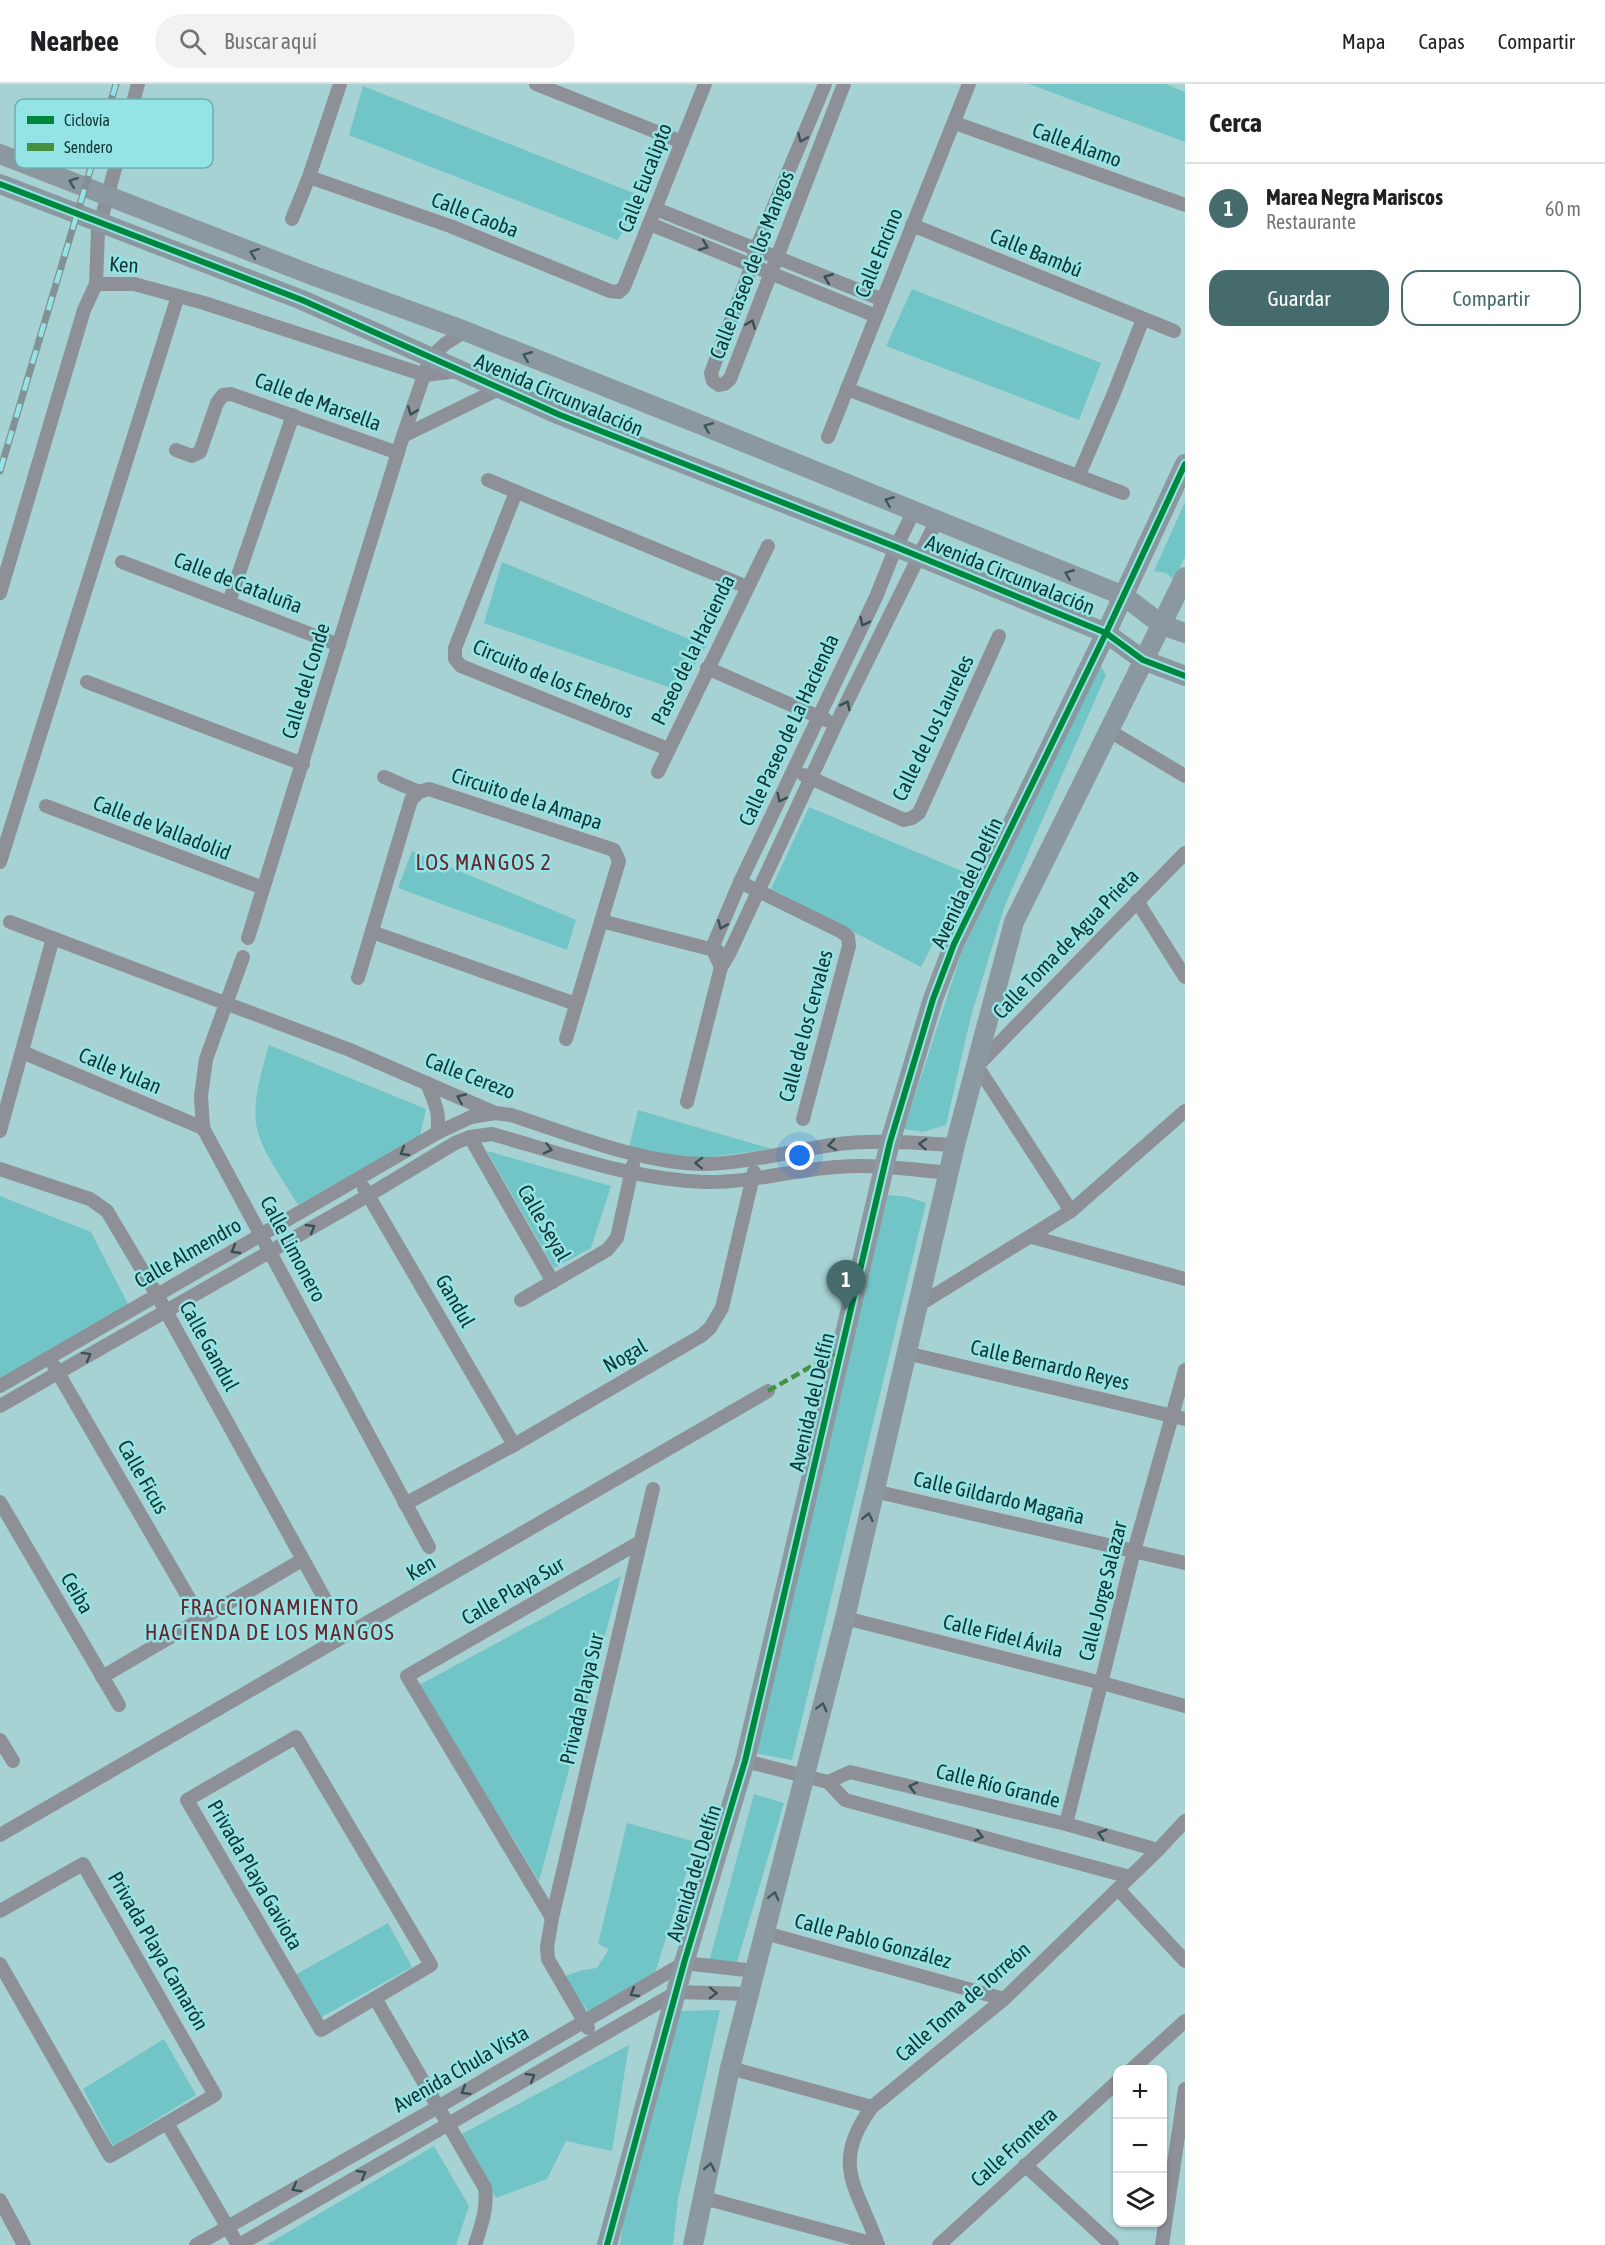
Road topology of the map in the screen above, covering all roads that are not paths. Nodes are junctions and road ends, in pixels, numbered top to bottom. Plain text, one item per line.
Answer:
1 (138, 84) edge
2 (340, 84) edge
3 (536, 84) edge
4 (705, 84) edge
5 (825, 84) edge
6 (844, 84) edge
7 (969, 84) edge
8 (134, 99) edge
9 (955, 123) junction
10 (682, 142) junction
11 (0, 154) edge
12 (15, 160) edge
13 (36, 168) edge
14 (115, 168) edge
15 (309, 177) junction
16 (0, 184) edge
17 (1185, 205) edge
18 (656, 208) junction
19 (292, 219) dead end
20 (650, 224) junction
21 (912, 225) junction
22 (756, 249) junction
23 (777, 257) junction
24 (752, 265) junction
25 (771, 273) junction
26 (96, 284) junction
27 (624, 287) joint
28 (178, 296) junction
29 (883, 300) junction
30 (876, 316) junction
31 (1143, 319) junction
32 (465, 331) junction
33 (1174, 331) dead end
34 (428, 367) junction
35 (499, 389) junction
36 (847, 389) junction
37 (293, 415) junction
38 (403, 436) junction
39 (828, 437) dead end
40 (176, 450) dead end
41 (398, 453) junction
42 (1185, 464) edge
43 (1078, 475) junction
44 (488, 480) dead end
45 (516, 492) junction
46 (1123, 493) dead end
47 (914, 511) junction
48 (937, 520) junction
49 (768, 546) dead end
50 (896, 547) junction
51 (920, 556) junction
52 (122, 562) dead end
53 (1185, 577) edge
54 (747, 587) junction
55 (0, 593) edge
56 (1124, 596) junction
57 (876, 597) junction
58 (230, 602) junction
59 (895, 605) junction
60 (1162, 624) junction
61 (1106, 633) junction
62 (1185, 633) edge
63 (999, 636) dead end
64 (339, 645) junction
65 (1143, 660) junction
66 (707, 668) junction
67 (1185, 676) edge
68 (87, 682) dead end
69 (818, 717) junction
70 (836, 724) junction
71 (1108, 730) junction
72 (668, 749) junction
73 (303, 764) junction
74 (794, 771) junction
75 (658, 772) dead end
76 (1185, 776) edge
77 (384, 777) dead end
78 (812, 778) junction
79 (419, 792) junction
80 (46, 806) dead end
81 (1185, 853) edge
82 (0, 862) edge
83 (740, 882) junction
84 (263, 888) junction
85 (759, 891) junction
86 (1137, 901) junction
87 (601, 921) junction
88 (10, 922) dead end
89 (372, 932) junction
90 (53, 938) junction
91 (248, 938) dead end
92 (712, 948) junction
93 (729, 954) junction
94 (243, 957) dead end
95 (721, 967) junction
96 (1185, 977) edge
97 (358, 978) dead end
98 (225, 1002) junction
99 (576, 1004) junction
100 (566, 1039) dead end
101 (22, 1052) junction
102 (977, 1066) junction
103 (427, 1083) junction
104 (687, 1102) dead end
105 (1185, 1111) edge
106 (495, 1113) junction
107 (803, 1119) dead end
108 (203, 1128) junction
109 (0, 1131) edge
110 (437, 1133) junction
111 (470, 1137) junction
112 (890, 1142) junction
113 (955, 1145) junction
114 (635, 1154) junction
115 (758, 1158) junction
116 (885, 1167) junction
117 (0, 1169) edge
118 (632, 1172) junction
119 (949, 1173) junction
120 (359, 1179) junction
121 (753, 1180) junction
122 (369, 1195) junction
123 (1071, 1211) junction
124 (261, 1235) junction
125 (1032, 1237) junction
126 (271, 1252) junction
127 (1185, 1279) edge
128 (553, 1282) junction
129 (157, 1295) junction
130 (521, 1300) dead end
131 (917, 1306) junction
132 (166, 1312) junction
133 (906, 1353) junction
134 (48, 1358) junction
135 (1185, 1370) edge
136 (59, 1372) junction
137 (0, 1386) edge
138 (768, 1391) dead end
139 (0, 1406) edge
140 (1178, 1417) edge
141 (514, 1445) junction
142 (653, 1489) dead end
143 (874, 1491) junction
144 (0, 1502) edge
145 (405, 1504) junction
146 (640, 1542) junction
147 (429, 1547) dead end
148 (1134, 1551) junction
149 (302, 1560) junction
150 (1185, 1563) edge
151 (327, 1603) dead end
152 (201, 1618) junction
153 (845, 1618) junction
154 (102, 1677) junction
155 (1102, 1683) junction
156 (119, 1705) dead end
157 (1185, 1706) edge
158 (0, 1740) edge
159 (12, 1761) dead end
160 (745, 1761) junction
161 (804, 1775) junction
162 (828, 1782) junction
163 (1185, 1821) edge
164 (1066, 1824) junction
165 (0, 1835) edge
166 (1158, 1850) junction
167 (1130, 1877) junction
168 (1118, 1889) junction
169 (0, 1911) edge
170 (552, 1918) junction
171 (765, 1933) junction
172 (1185, 1961) edge
173 (684, 1963) junction
174 (0, 1964) edge
175 (755, 1971) junction
176 (677, 1992) junction
177 (750, 1994) junction
178 (375, 1998) junction
179 (1004, 1999) junction
180 (1185, 2021) edge
181 (584, 2022) junction
182 (595, 2040) junction
183 (1137, 2065) edge
184 (730, 2068) junction
185 (1113, 2085) edge
186 (1185, 2089) edge
187 (438, 2107) junction
188 (872, 2108) junction
189 (167, 2123) junction
190 (448, 2125) junction
191 (1025, 2164) junction
192 (704, 2198) junction
193 (0, 2200) edge
194 (7, 2222) edge
195 (228, 2226) junction
196 (24, 2245) edge
197 (196, 2245) edge
198 (238, 2245) edge
199 (475, 2245) edge
200 (608, 2245) edge
201 (693, 2245) edge
202 (878, 2245) edge
203 (939, 2245) edge
204 (1112, 2245) edge
205 (1162, 2245) edge

1 - 8 street
2 - 15 street
3 - 10 street
4 - 10 street, Calle Eucalipto
5 -> 22 street, Calle Paseo de los Mangos
6 - 23 street, Calle Paseo de los Mangos
7 - 9 street, Calle Encino
9 - 17 street, Calle Álamo
9 - 21 street, Calle Encino
10 - 18 street, Calle Eucalipto
12 -> 11 street, Avenida Circunvalación
32 -> 13 street, Avenida Circunvalación
14 - 26 street
15 - 19 street
15 - 27 street, Calle Caoba
16 - 34 street, Avenida Circunvalación
18 - 20 street, Calle Eucalipto
18 - 22 street
20 -> 24 street
20 - 27 street, Calle Eucalipto
21 - 29 street, Calle Encino
21 - 31 street, Calle Bambú
22 - 23 street
22 - 24 street, Calle Paseo de los Mangos
23 - 25 street, Calle Paseo de los Mangos
29 -> 23 street
24 - 25 street
24 -> 25 street, Calle Paseo de los Mangos
25 - 30 street
26 - 28 street, Ken
26 - 55 street, Ken
28 - 34 street, Ken
28 - 82 street
29 - 30 street, Calle Encino
30 - 36 street, Calle Encino
31 - 33 street, Calle Bambú
31 - 43 street
32 - 34 street, Avenida Circunvalación
47 -> 32 street, Avenida Circunvalación
34 - 35 street, Avenida Circunvalación
34 -> 38 street
35 - 38 street
35 - 50 street, Avenida Circunvalación
36 - 39 street, Calle Encino
36 - 43 street
37 - 40 street, Calle de Marsella
37 - 41 street, Calle de Marsella
37 - 58 street
38 - 41 street, Calle del Conde
41 - 64 street, Calle del Conde
42 - 56 street, Avenida del Delfín
43 - 46 street
44 - 45 street
45 - 54 street
45 - 72 street, Circuito de los Enebros
47 - 48 street, Avenida Circunvalación
47 - 50 street, Calle Paseo de La Hacienda
48 - 51 street, Calle Paseo de La Hacienda
56 -> 48 street, Avenida Circunvalación
49 - 54 street, Paseo de la Hacienda
50 - 51 street, Avenida Circunvalación
50 - 57 street, Calle Paseo de La Hacienda
51 - 59 street, Calle Paseo de La Hacienda
51 - 61 street, Avenida Circunvalación
52 - 58 street, Calle de Cataluña
53 - 60 street
54 - 66 street, Paseo de la Hacienda
56 - 60 street, Avenida Circunvalación
56 - 61 street, Avenida del Delfín
57 - 59 street
57 -> 69 street, Calle Paseo de La Hacienda
58 - 64 street, Calle de Cataluña
70 -> 59 street, Calle Paseo de La Hacienda
60 - 62 street, Avenida Circunvalación
60 - 65 street
61 - 65 street, Avenida Circunvalación
61 - 112 street, Avenida del Delfín
63 - 78 street, Calle de Los Laureles
64 - 73 street, Calle del Conde
65 - 67 street, Avenida Circunvalación
65 - 71 street
66 - 69 street
66 - 72 street, Paseo de la Hacienda
68 - 73 street
69 - 70 street
69 - 74 street, Calle Paseo de La Hacienda
70 - 78 street, Calle Paseo de La Hacienda
71 - 76 street
71 - 102 street
72 - 75 street, Paseo de la Hacienda
73 - 84 street, Calle del Conde
74 - 78 street, Calle de Los Laureles
74 -> 83 street, Calle Paseo de La Hacienda
77 - 79 street
78 - 85 street, Calle Paseo de La Hacienda
79 - 87 street, Circuito de la Amapa
79 - 89 street, Circuito de la Amapa
80 - 84 street, Calle de Valladolid
81 - 86 street, Calle Toma de Agua Prieta
83 - 85 street
83 -> 92 street, Calle Paseo de La Hacienda
84 - 91 street, Calle del Conde
85 - 93 street, Calle Paseo de La Hacienda
85 - 107 street, Calle de los Cervales
86 - 96 street
86 - 102 street, Calle Toma de Agua Prieta
87 - 92 street
87 - 99 street
88 - 90 street, Calle Cerezo
89 - 97 street, Circuito de la Amapa
89 - 99 street
90 - 98 street, Calle Cerezo
90 - 101 street
92 - 93 street
92 - 95 street
93 - 95 street, Calle Paseo de La Hacienda
94 - 98 street, Calle Limonero
95 - 104 street, Calle Paseo de La Hacienda
98 - 103 street, Calle Cerezo
98 - 108 street, Calle Limonero
99 - 100 street
101 - 108 street, Calle Yulan
101 - 109 street
102 - 113 street
102 - 123 street
106 -> 103 street, Calle Cerezo
103 - 110 street
105 - 123 street
106 - 110 street, Calle Almendro
106 - 114 street, Calle Cerezo
108 - 124 street, Calle Limonero
110 -> 120 street, Calle Almendro
111 -> 118 street, Calle Almendro
111 - 122 street, Calle Almendro
111 - 128 street, Calle Seyal
113 -> 112 street
112 -> 115 street, Calle Cerezo
112 - 116 street, Avenida del Delfín
113 - 119 street
115 -> 114 street, Calle Cerezo
114 - 118 street, Calle Seyal
115 - 121 street, Nogal
116 - 119 street
116 - 121 street
116 - 160 street, Avenida del Delfín
117 - 129 street, Calle Gandul
118 - 121 street
118 - 128 street, Calle Seyal
119 - 131 street
120 - 122 street, Gandul
120 - 124 street, Calle Almendro
121 - 141 street, Nogal
126 -> 122 street, Calle Almendro
122 - 141 street, Gandul
123 - 125 street
124 - 126 street, Calle Limonero
124 -> 129 street, Calle Almendro
125 - 127 street
125 - 131 street
126 - 132 street, Calle Almendro
126 - 145 street, Calle Limonero
128 - 130 street
129 - 132 street, Calle Gandul
129 - 134 street, Calle Almendro
131 - 133 street
136 -> 132 street, Calle Almendro
132 - 149 street, Calle Gandul
133 - 140 street, Calle Bernardo Reyes
133 - 143 street
134 - 136 street, Calle Ficus
134 - 137 street, Calle Almendro
135 - 140 street, Calle Jorge Salazar
136 - 139 street, Calle Almendro
136 - 152 street, Calle Ficus
138 - 165 street, Ken
140 - 148 street, Calle Jorge Salazar
141 - 145 street, Nogal
142 - 146 street, Privada Playa Sur
143 - 148 street, Calle Gildardo Magaña
153 -> 143 street
144 - 154 street, Ceiba
145 - 147 street, Calle Limonero
146 - 170 street, Privada Playa Sur
146 - 170 street, Calle Playa Sur
148 - 150 street, Calle Gildardo Magaña
148 - 155 street, Calle Jorge Salazar
149 - 151 street, Calle Gandul
149 - 152 street
152 - 154 street
153 - 155 street, Calle Fidel Ávila
161 -> 153 street
154 - 156 street, Ceiba
155 - 157 street, Calle Fidel Ávila
155 - 164 street, Calle Jorge Salazar
158 - 159 street
160 - 161 street
160 - 173 street, Avenida del Delfín
161 - 162 street
171 -> 161 street
164 -> 162 street, Calle Río Grande
162 -> 167 street
163 - 166 street, Calle Toma de Torreón
166 -> 164 street, Calle Río Grande
166 - 167 street, Calle Toma de Torreón
167 - 168 street, Calle Toma de Torreón
168 - 172 street
168 - 179 street, Calle Toma de Torreón
169 - 189 street, Privada Playa Camarón
170 - 181 street, Privada Playa Sur
171 - 175 street
171 - 179 street, Calle Pablo González
173 - 175 street
173 - 176 street, Avenida del Delfín
173 -> 181 street, Avenida Chula Vista
174 - 189 street, Privada Playa Camarón
175 - 177 street
176 -> 177 street
176 - 182 street, Avenida Chula Vista
176 - 200 street, Avenida del Delfín
177 - 184 street
178 - 178 street, Privada Playa Gaviota
178 - 187 street
179 - 188 street, Calle Toma de Torreón
180 - 183 street
181 - 182 street, Privada Playa Sur
181 -> 187 street, Avenida Chula Vista
190 -> 182 street, Avenida Chula Vista
184 - 188 street
192 -> 184 street
185 - 191 street, Calle Frontera
186 - 205 street
187 - 190 street
187 -> 195 street, Avenida Chula Vista
188 - 202 street, Calle Toma de Torreón
189 - 195 street
198 -> 190 street, Avenida Chula Vista
190 - 199 street
191 - 203 street, Calle Frontera
191 - 204 street
192 - 201 street
192 - 202 street
193 - 194 street
194 - 196 street
195 - 197 street, Avenida Chula Vista
195 - 198 street

